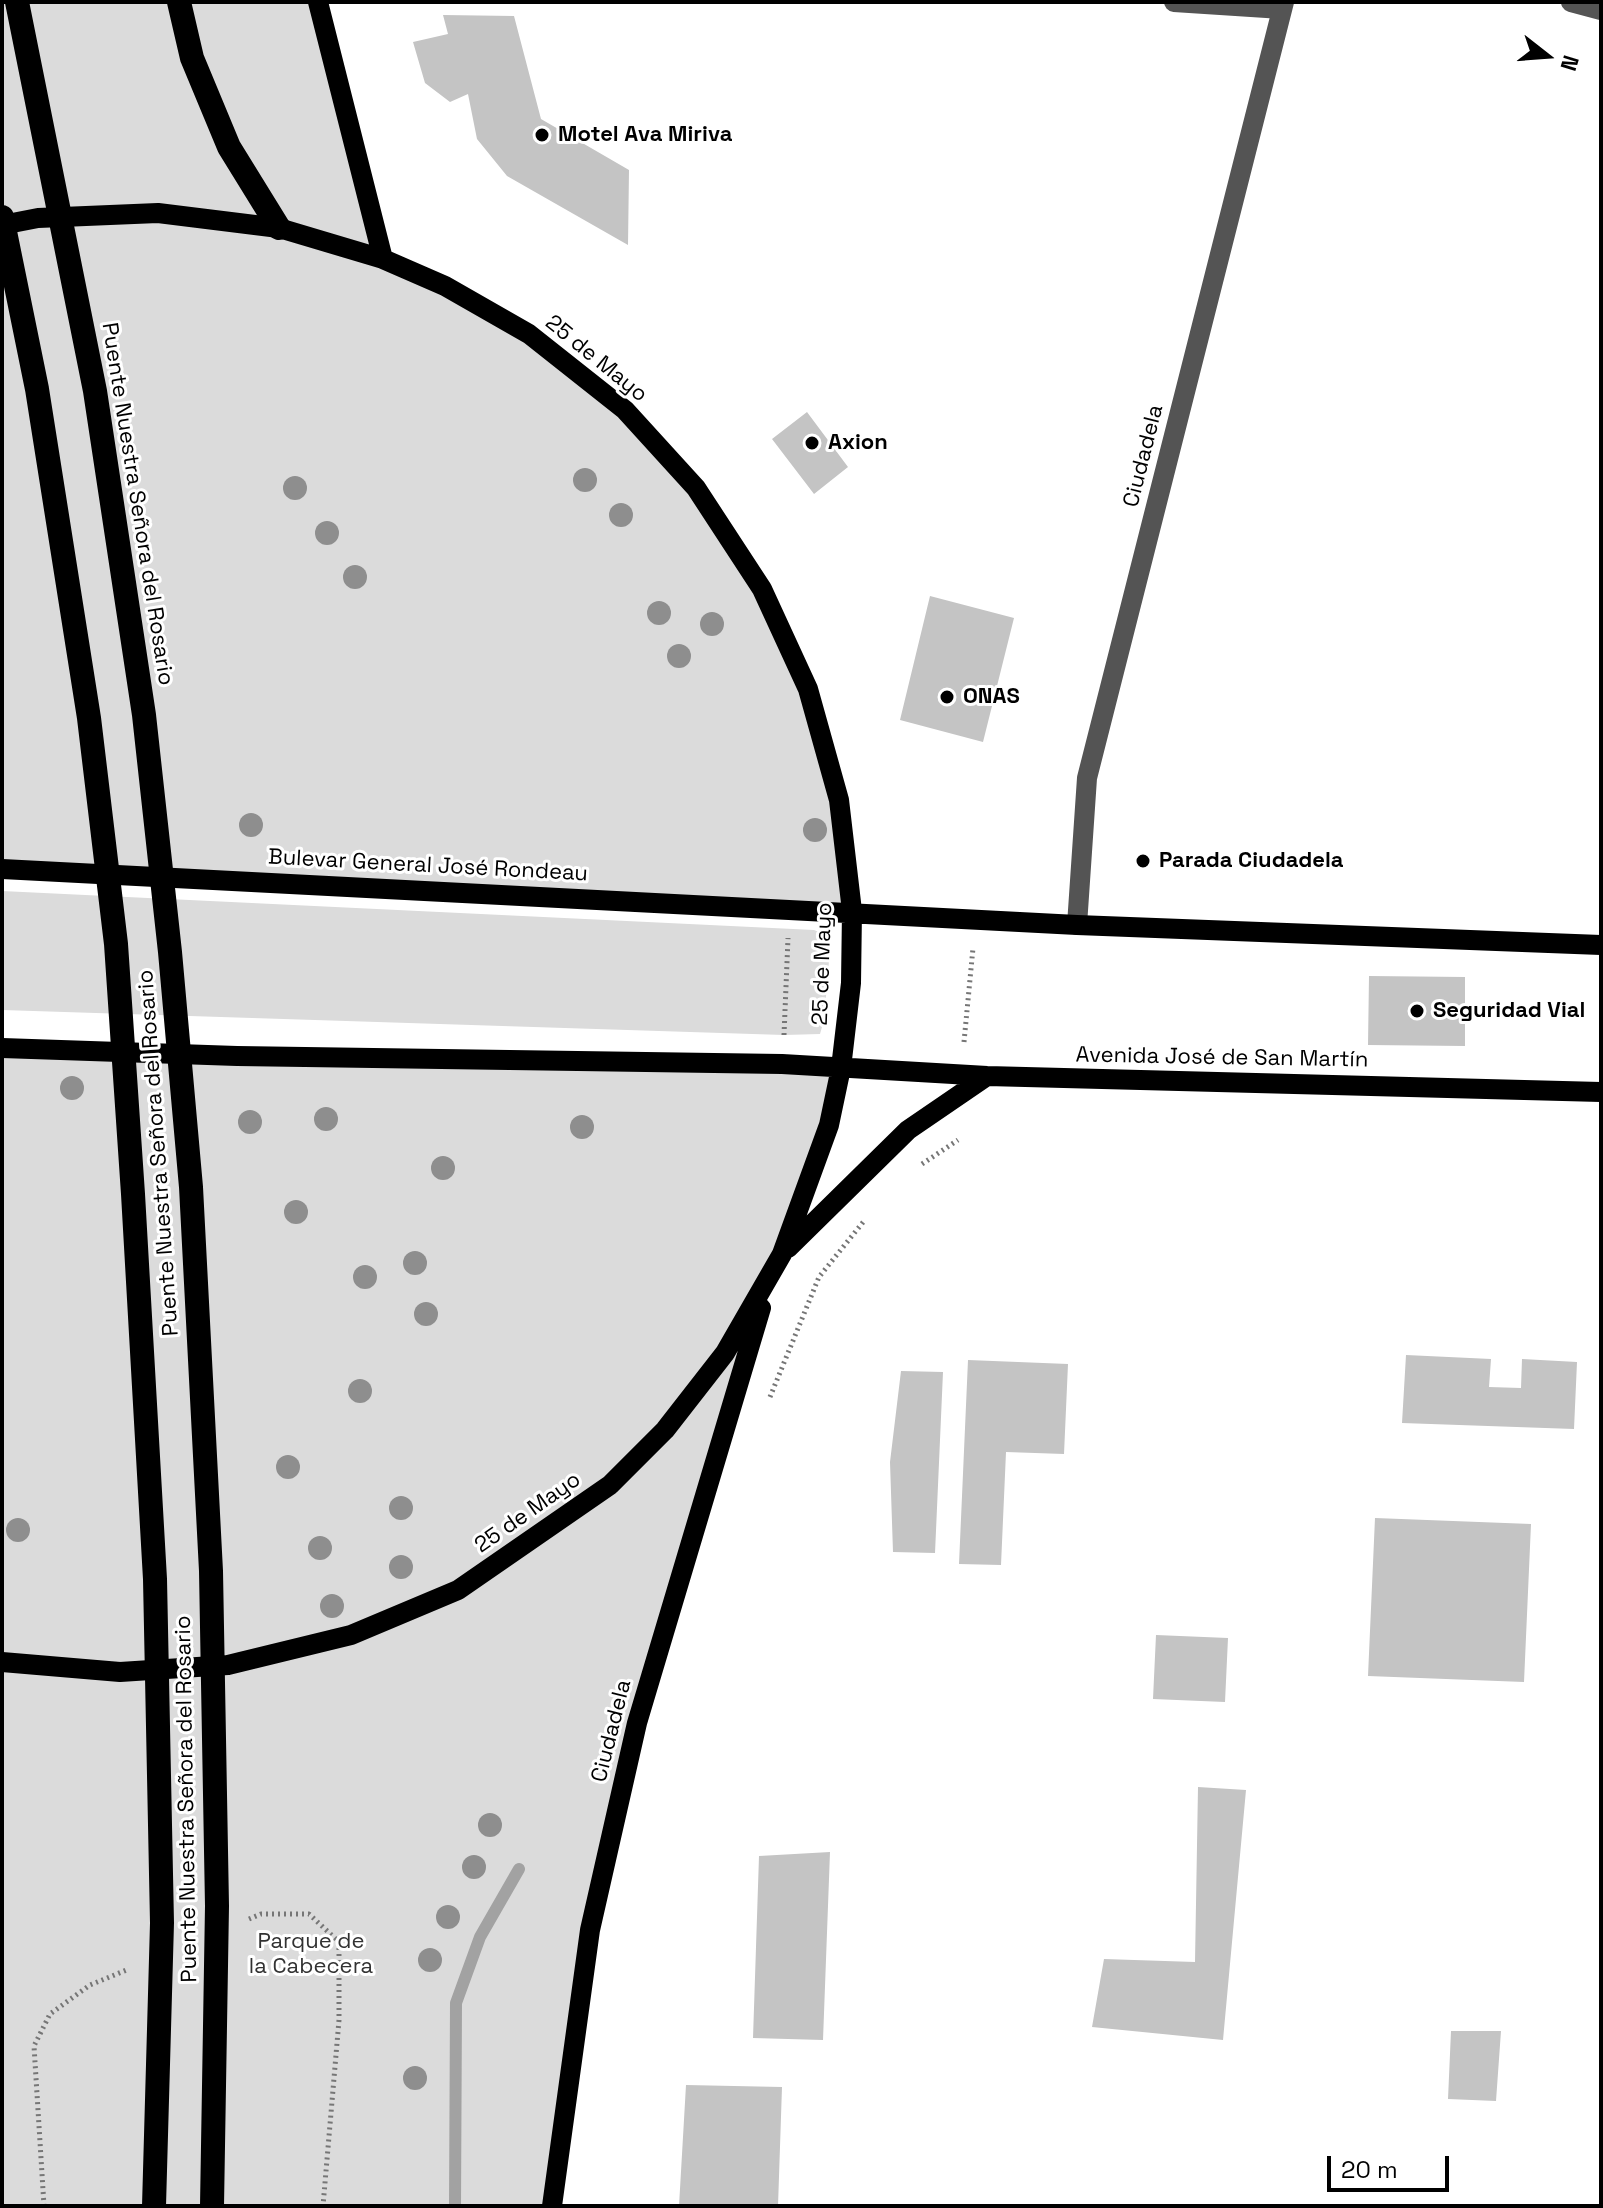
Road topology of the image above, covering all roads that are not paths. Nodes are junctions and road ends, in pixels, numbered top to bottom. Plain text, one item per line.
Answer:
1 (17, 2) edge
2 (179, 2) edge
3 (318, 2) edge
4 (1174, 2) edge
5 (1571, 2) edge
6 (1283, 6) edge
7 (1601, 10) edge
8 (2, 217) edge
9 (2, 225) edge
10 (279, 228) junction
11 (383, 259) junction
12 (2, 869) edge
13 (852, 911) junction
14 (1077, 925) junction
15 (1601, 945) edge
16 (2, 1048) edge
17 (841, 1068) junction
18 (987, 1076) junction
19 (1601, 1092) edge
20 (782, 1254) junction
21 (770, 1278) junction
22 (2, 1662) edge
23 (154, 2206) edge
24 (212, 2206) edge
25 (552, 2206) edge

1 - 24 highway, Puente Nuestra Señora del Rosario
2 - 10 highway
3 - 11 main road
4 - 6 street
5 - 7 street
6 - 14 street, Ciudadela
8 - 23 highway, Puente Nuestra Señora del Rosario
9 - 10 main road, 25 de Mayo
10 - 11 main road, 25 de Mayo
11 - 13 main road, 25 de Mayo
12 - 13 main road, Bulevar General José Rondeau
13 - 14 main road
13 - 17 main road, 25 de Mayo
14 - 15 main road
16 - 17 main road
17 - 18 main road, Avenida José de San Martín
17 - 20 main road, 25 de Mayo
18 - 19 main road, Avenida José de San Martín
18 - 20 main road
20 - 21 main road, 25 de Mayo
21 - 22 main road, 25 de Mayo
21 - 25 main road, Ciudadela

